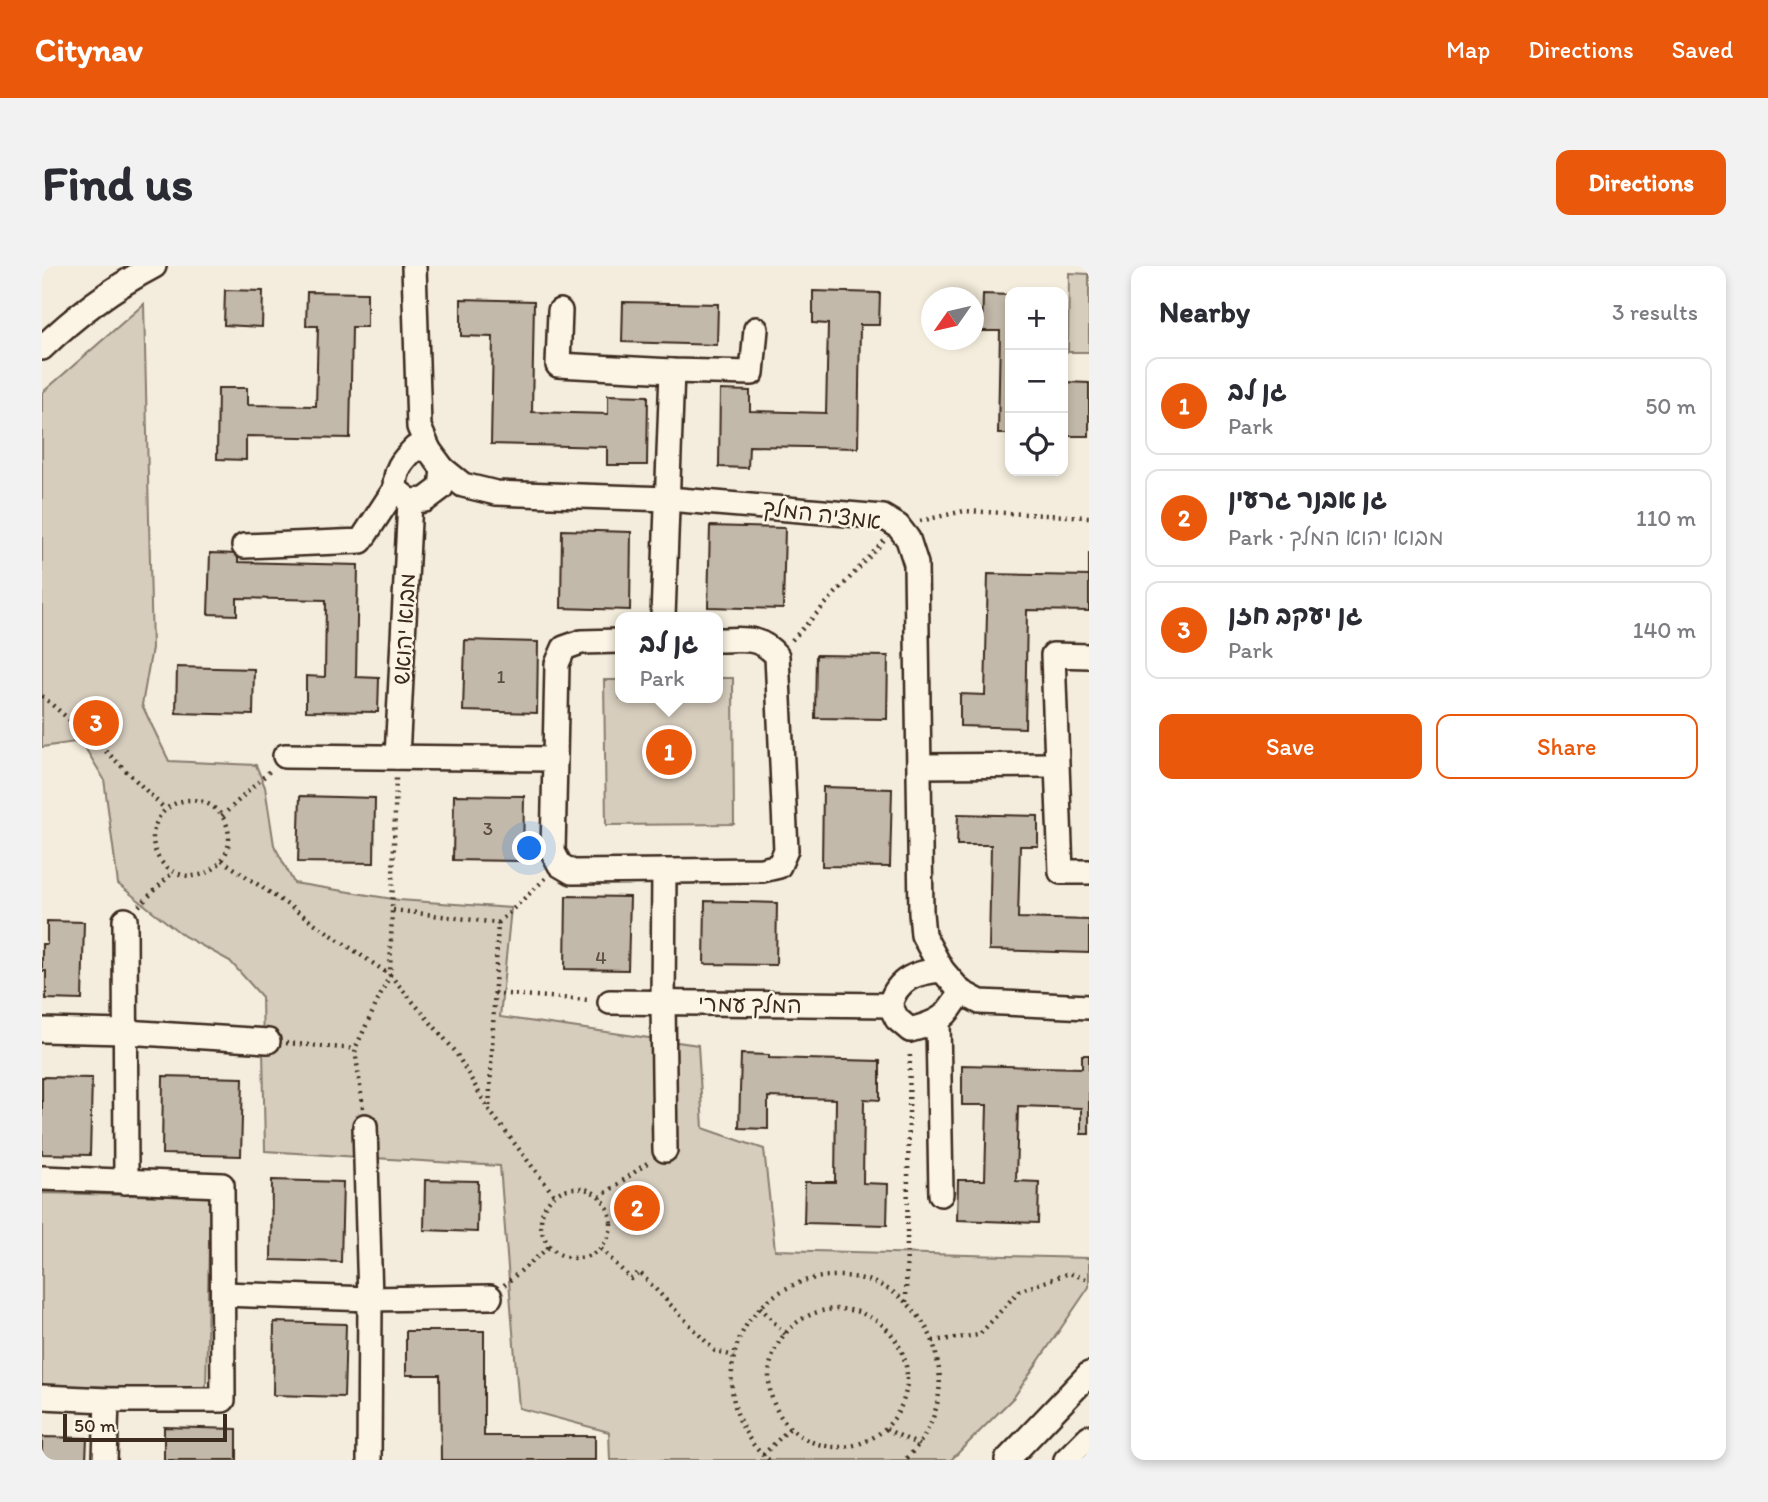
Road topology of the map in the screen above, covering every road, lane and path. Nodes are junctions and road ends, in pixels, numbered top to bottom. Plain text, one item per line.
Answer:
1 (154, 266) edge
2 (414, 266) edge
3 (560, 311) dead end
4 (757, 329) dead end
5 (42, 348) edge
6 (673, 371) junction
7 (429, 450) junction
8 (443, 469) junction
9 (402, 495) junction
10 (668, 499) junction
11 (244, 546) dead end
12 (663, 612) edge
13 (723, 640) edge
14 (615, 641) edge
15 (1089, 656) edge
16 (42, 696) edge
17 (285, 756) joint
18 (397, 757) junction
19 (555, 759) junction
20 (1056, 765) junction
21 (920, 766) junction
22 (165, 809) junction
23 (222, 816) junction
24 (222, 860) junction
25 (559, 865) junction
26 (664, 871) junction
27 (173, 872) junction
28 (1089, 872) edge
29 (392, 910) junction
30 (125, 920) joint
31 (498, 923) junction
32 (942, 970) junction
33 (390, 975) junction
34 (961, 992) junction
35 (495, 993) junction
36 (610, 1002) joint
37 (663, 1003) junction
38 (890, 1005) junction
39 (1089, 1007) edge
40 (938, 1021) junction
41 (42, 1030) edge
42 (910, 1030) junction
43 (125, 1032) junction
44 (268, 1041) joint
45 (355, 1049) junction
46 (489, 1111) junction
47 (365, 1126) joint
48 (664, 1150) joint
49 (42, 1178) edge
50 (126, 1182) junction
51 (941, 1194) dead end
52 (554, 1195) junction
53 (600, 1197) junction
54 (549, 1247) junction
55 (601, 1249) junction
56 (1089, 1280) edge
57 (223, 1294) junction
58 (490, 1297) joint
59 (370, 1299) junction
60 (906, 1302) junction
61 (760, 1307) junction
62 (785, 1334) junction
63 (933, 1341) junction
64 (734, 1356) junction
65 (1089, 1374) edge
66 (42, 1397) edge
67 (107, 1400) junction
68 (791, 1427) junction
69 (886, 1429) junction
70 (1089, 1437) edge
71 (919, 1445) junction
72 (763, 1455) junction
73 (105, 1460) edge
74 (369, 1460) edge
75 (769, 1460) edge
76 (904, 1460) edge
77 (1007, 1460) edge
78 (1066, 1460) edge

1 - 5 street
2 - 7 street, אמציה המלך
3 - 6 street
4 - 6 street
6 - 10 street
7 - 8 street, אמציה המלך
7 - 9 street
8 - 9 street
8 - 10 street, אמציה המלך
9 - 11 street
9 - 18 street, מבוא יהואש
10 - 12 street
10 - 21 street, אמציה המלך
13 - 26 street
14 - 19 street
15 - 20 street
16 - 22 path
17 - 18 street
17 - 23 path
18 - 19 street
18 - 29 path
19 - 25 street
20 - 21 street
20 - 28 street
21 - 32 street, אמציה המלך
22 - 23 path
22 - 27 path
23 - 24 path
24 - 27 path
24 - 33 path
25 - 26 street
25 - 31 path
26 - 37 street
27 - 30 path
29 - 31 path
29 - 33 path
30 - 43 street
31 - 35 path
32 - 34 street, אמציה המלך
32 - 38 street
33 - 45 path
33 - 46 path
34 - 39 street
34 - 40 street
35 - 36 path
35 - 46 path
36 - 37 street, המלך עמרי
37 - 38 street, המלך עמרי
37 - 48 street
38 - 42 street
40 - 42 street
40 - 51 street
41 - 43 street
42 - 60 path
43 - 44 street
43 - 50 street
44 - 45 path
45 - 47 path
46 - 52 path
47 - 59 street
48 - 53 path
49 - 50 street
50 - 57 street
52 - 53 path
52 - 54 path
53 - 55 path
54 - 55 path
54 - 58 path
55 - 64 path
56 - 63 path
57 - 59 street
57 - 67 street
58 - 59 street
59 - 74 street
60 - 61 path
60 - 63 path
61 - 62 path
61 - 64 path
62 - 68 path
62 - 69 path
63 - 71 path
64 - 72 path
65 - 77 street
66 - 67 street
67 - 73 street
68 - 69 path
68 - 72 path
69 - 71 path
70 - 78 street
71 - 76 path
72 - 75 path

